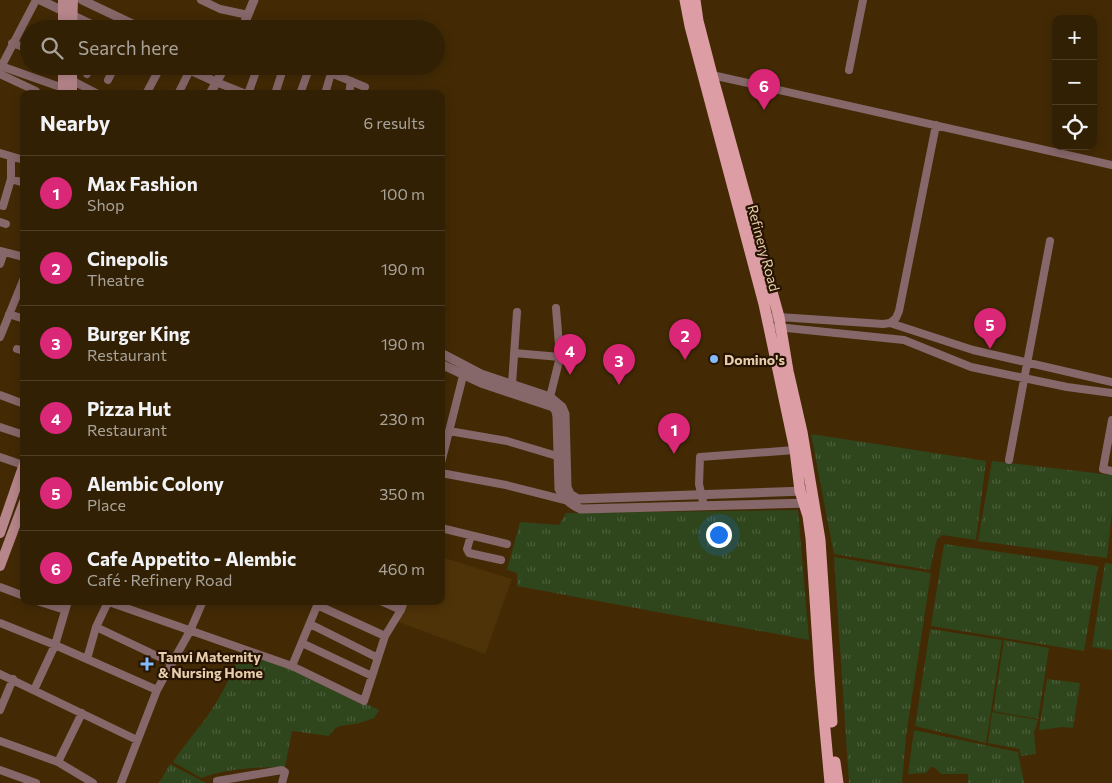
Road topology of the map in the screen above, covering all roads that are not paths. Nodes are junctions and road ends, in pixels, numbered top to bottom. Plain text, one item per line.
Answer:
1 (36, 0) edge
2 (40, 0) edge
3 (63, 0) edge
4 (73, 0) edge
5 (82, 0) edge
6 (201, 0) edge
7 (221, 0) edge
8 (254, 0) edge
9 (685, 0) edge
10 (695, 0) edge
11 (862, 0) edge
12 (220, 9) junction
13 (68, 13) junction
14 (248, 15) junction
15 (25, 20) edge
16 (66, 20) edge
17 (70, 20) edge
18 (82, 20) edge
19 (124, 20) edge
20 (246, 20) edge
21 (20, 29) edge
22 (12, 43) junction
23 (20, 46) edge
24 (0, 67) edge
25 (849, 70) dead end
26 (0, 74) edge
27 (20, 75) edge
28 (21, 75) edge
29 (63, 75) edge
30 (73, 75) edge
31 (110, 75) edge
32 (156, 75) edge
33 (184, 75) edge
34 (201, 75) edge
35 (220, 75) edge
36 (254, 75) edge
37 (281, 75) edge
38 (307, 75) edge
39 (330, 75) edge
40 (336, 75) edge
41 (108, 80) dead end
42 (73, 81) junction
43 (351, 81) junction
44 (711, 81) junction
45 (216, 82) junction
46 (364, 87) dead end
47 (32, 90) edge
48 (60, 90) edge
49 (63, 90) edge
50 (72, 90) edge
51 (90, 90) edge
52 (148, 90) edge
53 (179, 90) edge
54 (212, 90) edge
55 (237, 90) edge
56 (249, 90) edge
57 (276, 90) edge
58 (301, 90) edge
59 (326, 90) edge
60 (350, 90) edge
61 (936, 125) junction
62 (0, 153) edge
63 (11, 157) junction
64 (20, 159) edge
65 (1112, 165) edge
66 (11, 178) junction
67 (20, 181) edge
68 (3, 206) dead end
69 (1050, 241) dead end
70 (2, 252) edge
71 (20, 256) edge
72 (0, 264) edge
73 (20, 288) edge
74 (556, 308) dead end
75 (517, 312) dead end
76 (9, 314) junction
77 (20, 318) edge
78 (768, 322) junction
79 (780, 322) junction
80 (890, 322) junction
81 (0, 337) edge
82 (514, 353) junction
83 (445, 355) edge
84 (560, 357) junction
85 (1028, 363) junction
86 (445, 366) edge
87 (463, 376) junction
88 (1026, 379) junction
89 (1112, 382) edge
90 (512, 384) junction
91 (1112, 393) edge
92 (0, 395) edge
93 (550, 397) junction
94 (20, 402) edge
95 (1112, 420) edge
96 (0, 427) edge
97 (449, 431) junction
98 (20, 434) edge
99 (445, 446) edge
100 (795, 450) junction
101 (562, 456) junction
102 (0, 457) edge
103 (1009, 460) dead end
104 (20, 464) edge
105 (1112, 471) edge
106 (445, 474) edge
107 (20, 476) edge
108 (812, 490) junction
109 (800, 491) junction
110 (13, 494) junction
111 (20, 496) edge
112 (701, 496) junction
113 (565, 500) junction
114 (808, 504) junction
115 (704, 506) junction
116 (3, 510) edge
117 (20, 511) edge
118 (445, 529) edge
119 (0, 533) edge
120 (471, 535) junction
121 (507, 544) dead end
122 (3, 549) edge
123 (501, 560) dead end
124 (0, 566) edge
125 (0, 586) edge
126 (20, 594) edge
127 (50, 605) edge
128 (67, 605) edge
129 (106, 605) edge
130 (116, 605) edge
131 (202, 605) edge
132 (317, 605) edge
133 (322, 605) edge
134 (390, 605) edge
135 (403, 605) edge
136 (65, 610) junction
137 (401, 610) junction
138 (0, 623) edge
139 (310, 624) junction
140 (96, 627) junction
141 (190, 631) junction
142 (385, 636) junction
143 (302, 643) junction
144 (55, 645) junction
145 (378, 658) junction
146 (87, 659) junction
147 (172, 663) junction
148 (292, 666) junction
149 (0, 674) edge
150 (372, 676) junction
151 (13, 679) junction
152 (34, 690) junction
153 (157, 690) junction
154 (0, 710) edge
155 (82, 713) junction
156 (828, 721) junction
157 (137, 740) junction
158 (0, 741) edge
159 (58, 762) junction
160 (0, 770) edge
161 (217, 781) dead end
162 (36, 783) edge
163 (93, 783) edge
164 (121, 783) edge
165 (282, 783) edge
166 (830, 783) edge
167 (838, 783) edge

1 - 15 street
2 - 13 street
3 - 13 main road
4 - 13 main road
5 - 19 street
6 - 12 street
7 - 12 street
8 - 14 street
9 - 44 main road, Refinery Road
10 - 44 main road, Refinery Road
11 - 25 street
12 - 14 street
13 - 16 main road
13 - 17 main road
13 - 18 street
14 - 20 street
21 - 22 street
22 - 23 street
22 - 24 street
24 - 27 street
26 - 47 street
28 - 48 street
29 - 49 main road
30 - 42 main road
31 - 41 street
32 - 52 street
33 - 53 street
34 - 45 street
35 - 45 street
36 - 56 street
37 - 57 street
38 - 58 street
39 - 59 street
40 - 43 street
42 - 50 main road
42 - 51 street
43 - 46 street
43 - 60 street
44 - 61 street
44 - 78 main road, Refinery Road
44 - 79 main road, Refinery Road
45 - 54 street
45 - 55 street
61 - 65 street
61 - 80 street
62 - 63 street
63 - 64 street
63 - 66 street
66 - 67 street
66 - 68 street
69 - 85 street
70 - 71 street
70 - 72 street
73 - 76 street
74 - 84 street
75 - 82 street
76 - 77 street
76 - 81 street
78 - 79 street
78 - 100 main road, Refinery Road
79 - 80 street
79 - 88 street
79 - 108 main road, Refinery Road
80 - 85 street
82 - 84 street
82 - 90 street
83 - 90 street
84 - 93 street
85 - 88 street
85 - 89 street
86 - 87 street
87 - 97 street
87 - 101 street
88 - 91 street
88 - 103 street
90 - 93 street
92 - 94 street
93 - 101 street
95 - 105 street
96 - 98 street
97 - 99 street
97 - 101 street
100 - 109 main road, Refinery Road
100 - 112 street
101 - 112 street
101 - 113 street
102 - 104 street
106 - 113 street
107 - 110 main road
108 - 109 street
108 - 114 main road, Refinery Road
109 - 112 street
109 - 114 main road, Refinery Road
110 - 111 street
110 - 116 main road
112 - 115 street
113 - 115 street
114 - 115 street
114 - 156 main road
116 - 119 main road
117 - 122 main road
118 - 120 street
120 - 121 street
120 - 123 street
122 - 124 main road
125 - 126 street
127 - 136 street
128 - 136 street
129 - 140 street
130 - 141 street
131 - 141 street
132 - 139 street
133 - 142 street
134 - 137 street
135 - 137 street
136 - 144 street
137 - 142 street
138 - 144 street
139 - 143 street
139 - 145 street
140 - 146 street
140 - 147 street
141 - 147 street
141 - 148 street
142 - 145 street
143 - 148 street
143 - 150 street
144 - 146 street
144 - 152 street
145 - 150 street
146 - 153 street
147 - 153 street
148 - 150 street
149 - 151 street
151 - 152 street
151 - 154 street
152 - 155 street
153 - 157 street
155 - 157 street
155 - 159 street
156 - 166 main road
156 - 167 main road
157 - 164 street
158 - 159 street
159 - 163 street
160 - 162 street
161 - 165 street

